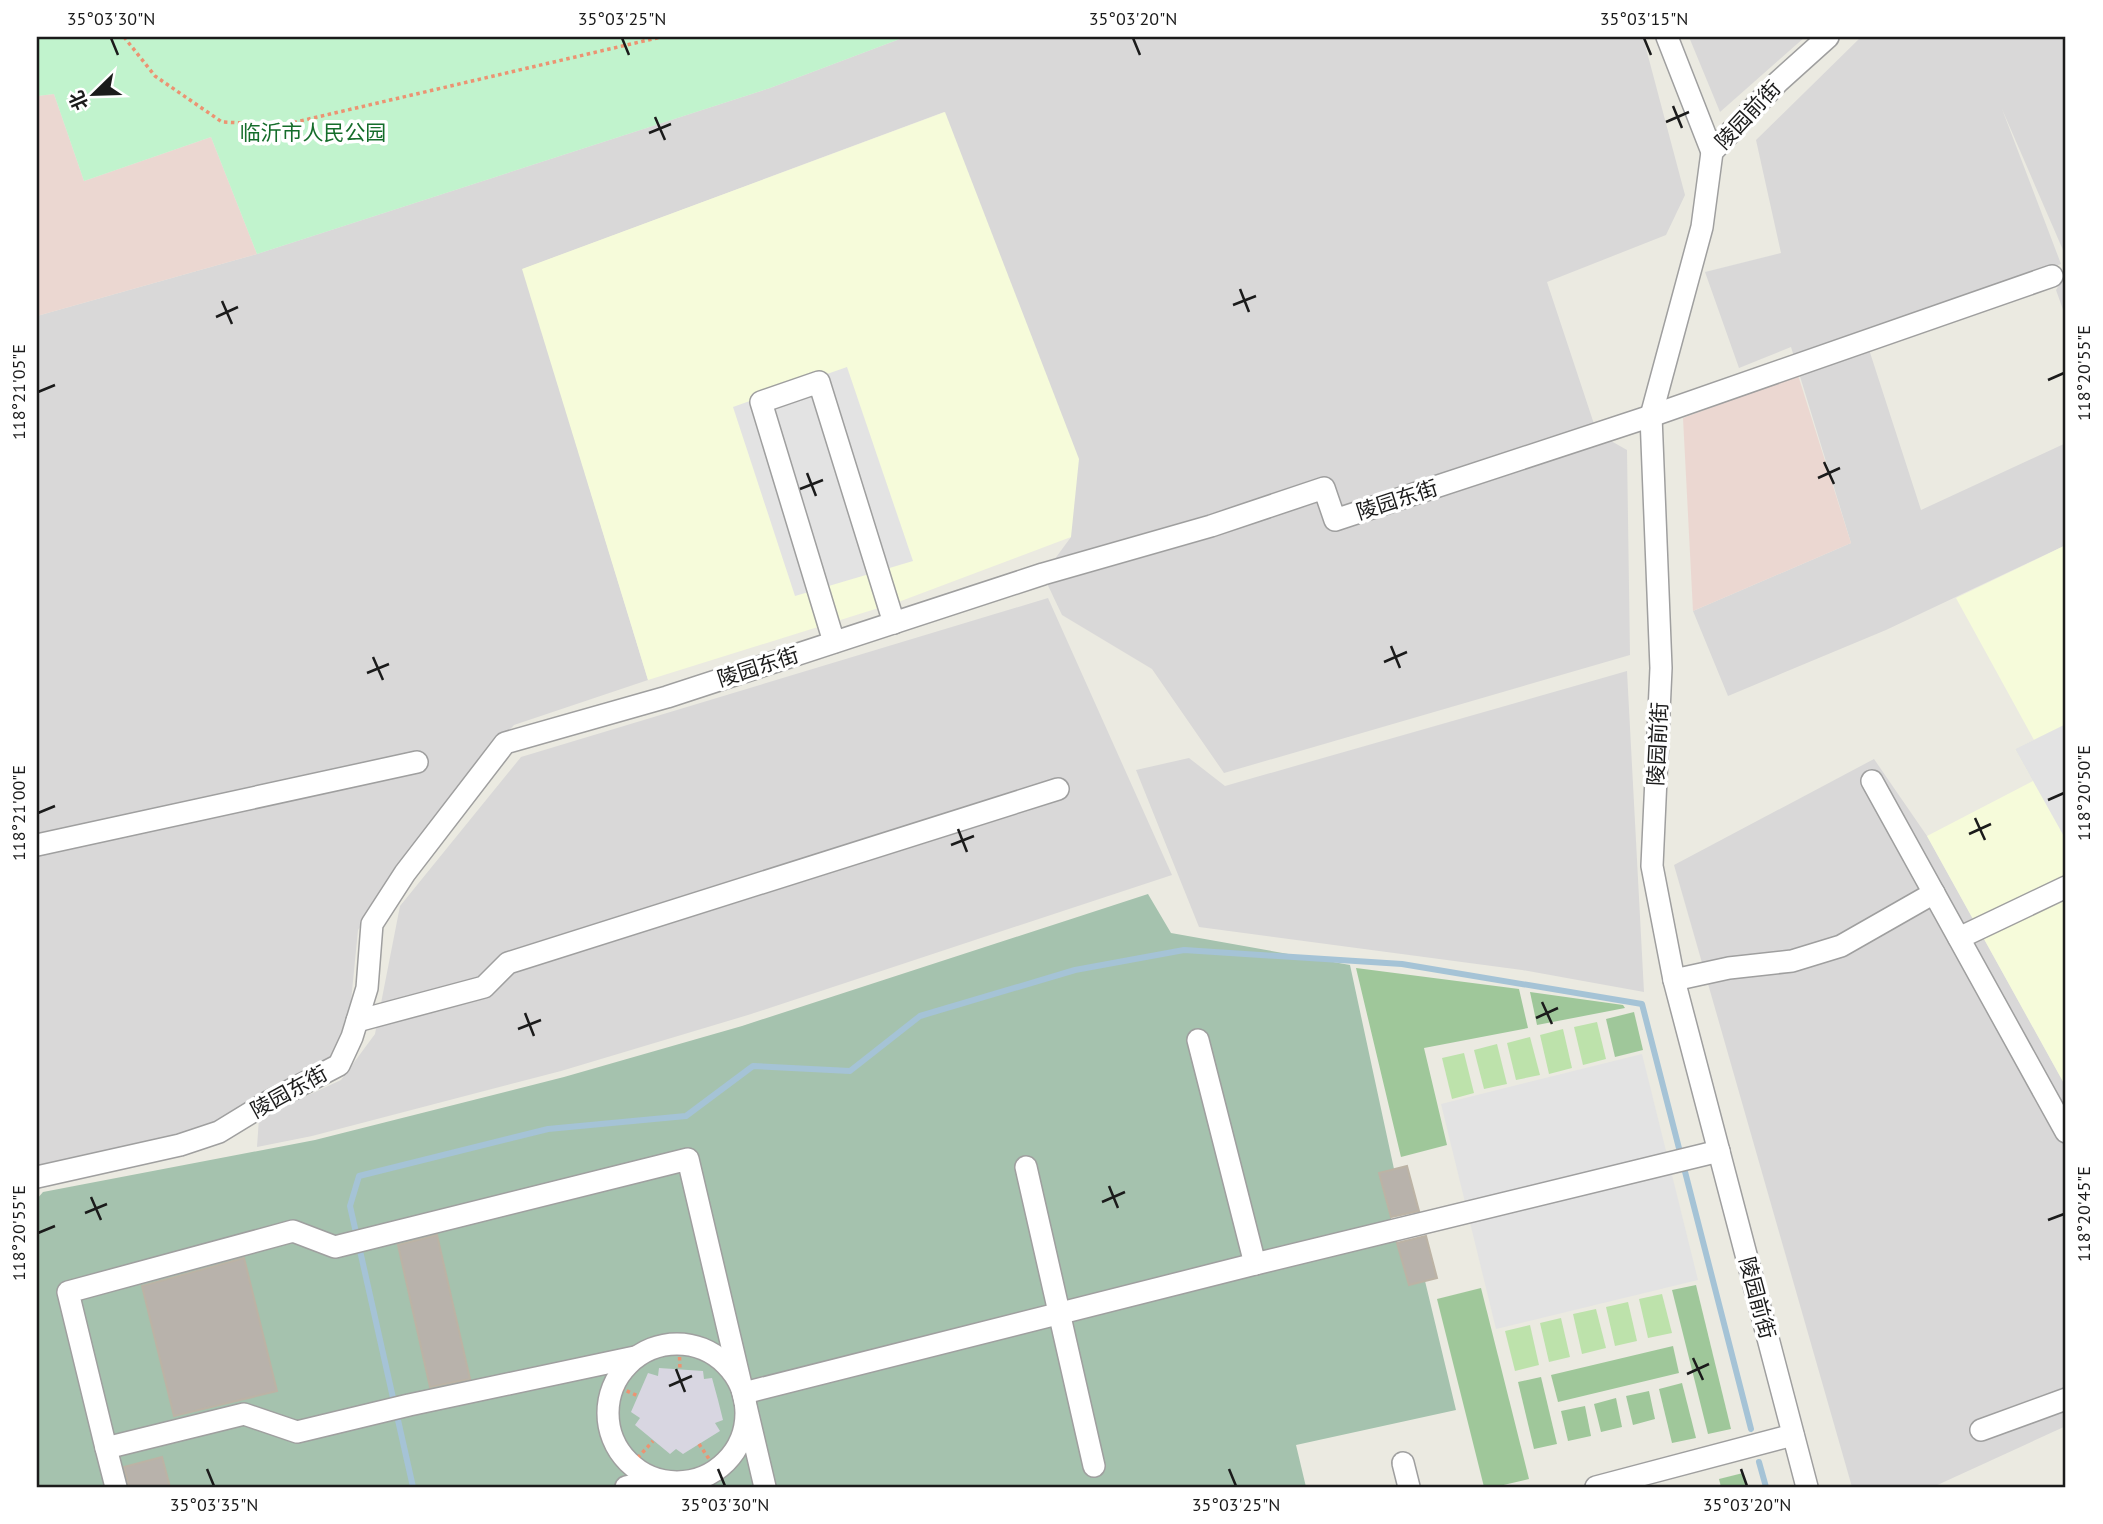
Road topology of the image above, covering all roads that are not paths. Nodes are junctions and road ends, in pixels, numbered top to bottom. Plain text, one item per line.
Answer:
1 (1667, 37) edge
2 (1828, 37) edge
3 (1712, 152) junction
4 (2052, 276) dead end
5 (1651, 416) junction
6 (894, 623) junction
7 (834, 642) junction
8 (417, 762) dead end
9 (1872, 781) dead end
10 (1058, 789) dead end
11 (37, 845) edge
12 (2066, 887) edge
13 (1934, 893) junction
14 (1959, 938) junction
15 (1675, 980) junction
16 (357, 1021) junction
17 (1198, 1040) dead end
18 (2066, 1132) edge
19 (1719, 1151) junction
20 (1026, 1167) dead end
21 (37, 1177) edge
22 (1255, 1264) junction
23 (1059, 1313) junction
24 (635, 1357) junction
25 (744, 1393) junction
26 (2066, 1399) edge
27 (1981, 1430) dead end
28 (1793, 1435) junction
29 (106, 1448) junction
30 (1403, 1463) dead end
31 (1094, 1466) dead end
32 (657, 1480) junction
33 (116, 1487) edge
34 (626, 1487) edge
35 (765, 1487) edge
36 (1409, 1487) edge
37 (1596, 1487) edge
38 (1807, 1487) edge

1 - 3 street
2 - 3 street, 陵园前街
3 - 5 street, 陵园前街
4 - 5 street
5 - 6 street, 陵园东街
5 - 15 street, 陵园前街
6 - 7 street, 陵园东街
6 - 7 street
7 - 16 street, 陵园东街
8 - 11 street
9 - 13 street
10 - 16 street
12 - 14 street
13 - 14 street
13 - 15 street
14 - 18 street
15 - 19 street, 陵园前街
16 - 21 street, 陵园东街
17 - 22 street
19 - 22 street
19 - 28 street, 陵园前街
20 - 23 street
22 - 23 street
23 - 25 street
23 - 31 street
24 - 25 street
24 - 29 street
24 - 32 street
25 - 29 street
25 - 32 street
25 - 35 street
26 - 27 street
28 - 37 street
28 - 38 street, 陵园前街
29 - 33 street
30 - 36 street
32 - 34 street

